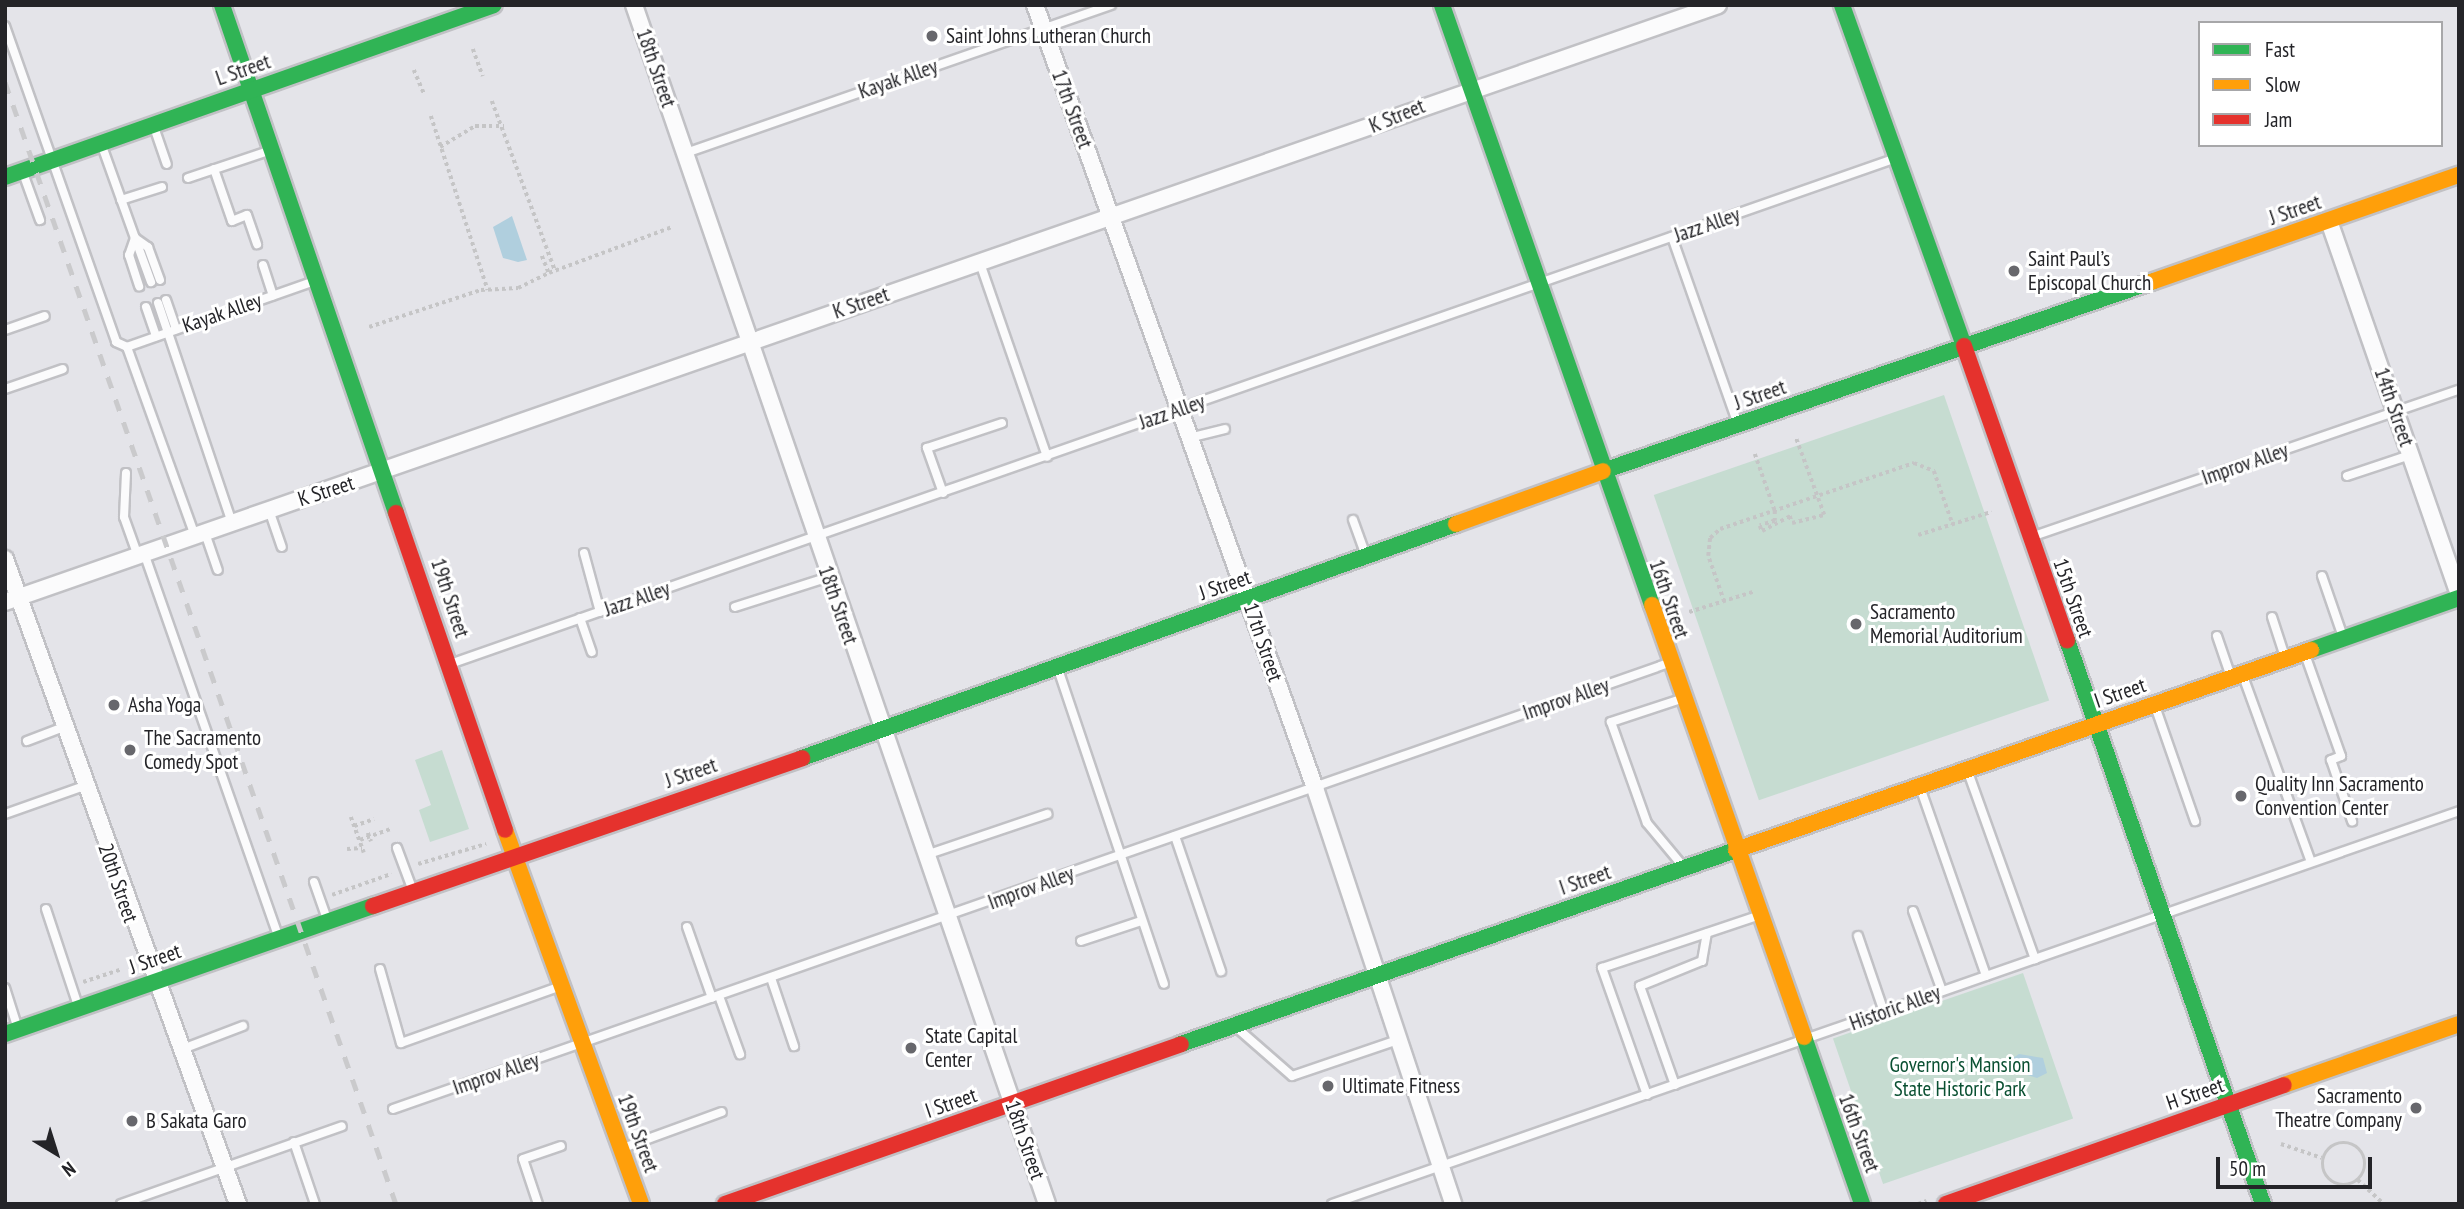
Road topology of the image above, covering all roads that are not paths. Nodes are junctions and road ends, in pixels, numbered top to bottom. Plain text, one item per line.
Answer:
1 (222, 5) edge
2 (494, 5) edge
3 (634, 5) edge
4 (1035, 5) edge
5 (1111, 5) edge
6 (1441, 5) edge
7 (1718, 5) edge
8 (1842, 5) edge
9 (5, 26) edge
10 (1043, 30) junction
11 (1470, 88) junction
12 (251, 90) junction
13 (153, 124) junction
14 (101, 143) junction
15 (271, 150) junction
16 (686, 153) junction
17 (1894, 159) junction
18 (51, 161) junction
19 (167, 164) dead end
20 (214, 169) junction
21 (22, 171) junction
22 (2459, 175) edge
23 (5, 177) edge
24 (188, 178) dead end
25 (162, 187) dead end
26 (121, 200) junction
27 (1111, 218) junction
28 (40, 220) dead end
29 (2329, 221) junction
30 (1672, 237) junction
31 (135, 238) junction
32 (257, 244) dead end
33 (980, 263) junction
34 (263, 265) dead end
35 (317, 280) junction
36 (155, 281) dead end
37 (1537, 284) junction
38 (139, 286) dead end
39 (273, 295) junction
40 (162, 302) dead end
41 (146, 307) dead end
42 (45, 316) dead end
43 (5, 330) edge
44 (172, 330) junction
45 (156, 336) junction
46 (751, 341) junction
47 (1964, 346) junction
48 (127, 347) junction
49 (1301, 366) junction
50 (63, 369) dead end
51 (1304, 376) dead end
52 (5, 389) edge
53 (2459, 390) edge
54 (1178, 409) junction
55 (2395, 412) junction
56 (1002, 423) dead end
57 (1738, 425) junction
58 (1225, 429) dead end
59 (1189, 439) junction
60 (2410, 455) junction
61 (1047, 457) junction
62 (386, 471) junction
63 (1603, 471) junction
64 (126, 474) dead end
65 (2347, 477) dead end
66 (943, 493) junction
67 (269, 510) junction
68 (1353, 520) dead end
69 (232, 523) junction
70 (200, 535) junction
71 (2030, 538) junction
72 (815, 539) junction
73 (282, 547) dead end
74 (141, 554) junction
75 (584, 554) dead end
76 (1367, 557) junction
77 (5, 559) edge
78 (218, 570) dead end
79 (2322, 576) dead end
80 (829, 578) junction
81 (2459, 596) edge
82 (1248, 599) junction
83 (12, 600) edge
84 (735, 607) dead end
85 (600, 612) junction
86 (2272, 617) dead end
87 (580, 618) junction
88 (2217, 636) dead end
89 (2343, 637) junction
90 (2304, 651) junction
91 (592, 652) dead end
92 (2286, 657) junction
93 (1669, 663) junction
94 (450, 664) junction
95 (1057, 666) junction
96 (2237, 675) junction
97 (1681, 699) junction
98 (2154, 704) junction
99 (2094, 725) junction
100 (64, 727) junction
101 (882, 730) junction
102 (27, 741) dead end
103 (1967, 769) junction
104 (84, 786) junction
105 (1919, 786) junction
106 (1315, 788) junction
107 (2459, 811) edge
108 (5, 814) edge
109 (1047, 814) dead end
110 (2195, 821) dead end
111 (2353, 821) dead end
112 (1175, 836) junction
113 (397, 848) dead end
114 (1736, 850) junction
115 (929, 854) junction
116 (514, 856) junction
117 (1117, 857) junction
118 (2311, 862) junction
119 (1684, 868) junction
120 (314, 882) dead end
121 (413, 891) junction
122 (46, 909) dead end
123 (1913, 911) dead end
124 (1758, 915) junction
125 (2161, 915) junction
126 (949, 917) junction
127 (1141, 921) junction
128 (328, 922) junction
129 (687, 927) dead end
130 (1707, 933) junction
131 (1858, 936) dead end
132 (279, 939) junction
133 (1081, 941) dead end
134 (2035, 959) junction
135 (380, 969) dead end
136 (1221, 971) dead end
137 (1377, 975) junction
138 (1986, 976) junction
139 (771, 978) junction
140 (158, 981) junction
141 (1164, 984) dead end
142 (563, 985) junction
143 (5, 988) edge
144 (1942, 991) junction
145 (716, 997) junction
146 (78, 1008) junction
147 (1884, 1012) junction
148 (2459, 1024) edge
149 (243, 1026) dead end
150 (1234, 1026) junction
151 (12, 1031) edge
152 (1398, 1040) junction
153 (1803, 1041) junction
154 (583, 1042) junction
155 (794, 1046) dead end
156 (184, 1048) junction
157 (740, 1054) dead end
158 (1675, 1085) junction
159 (1647, 1094) junction
160 (1013, 1104) junction
161 (2229, 1104) junction
162 (393, 1109) dead end
163 (722, 1112) dead end
164 (342, 1126) dead end
165 (294, 1142) junction
166 (561, 1146) dead end
167 (622, 1149) junction
168 (1440, 1165) junction
169 (225, 1167) junction
170 (121, 1204) edge
171 (238, 1204) edge
172 (315, 1204) edge
173 (538, 1204) edge
174 (641, 1204) edge
175 (725, 1204) edge
176 (1047, 1204) edge
177 (1332, 1204) edge
178 (1453, 1204) edge
179 (1862, 1204) edge
180 (1946, 1204) edge
181 (2263, 1204) edge

1 - 12 main road, 19th Street
2 - 12 main road, L Street
3 - 16 street, 18th Street
4 - 10 street, 17th Street
5 - 10 lane, Kayak Alley
6 - 11 main road, 16th Street
7 - 11 street, K Street
8 - 17 main road, 15th Street
9 - 18 lane
10 - 16 lane, Kayak Alley
10 - 27 street, 17th Street
11 - 27 street, K Street
11 - 37 main road, 16th Street
12 - 13 main road, L Street
12 - 15 main road, 19th Street
13 - 14 main road, L Street
13 - 19 lane
14 - 18 main road, L Street
14 - 26 lane
15 - 20 lane
15 - 35 main road, 19th Street
16 - 46 street, 18th Street
17 - 30 lane, Jazz Alley
17 - 47 main road, 15th Street
18 - 21 main road, L Street
18 - 48 lane
20 - 24 lane
20 - 32 lane
21 - 23 main road, L Street
21 - 28 lane
22 - 29 main road, J Street
25 - 26 lane
26 - 31 lane
27 - 33 street, K Street
27 - 54 street, 17th Street
29 - 47 main road, J Street
29 - 55 street, 14th Street
30 - 37 lane, Jazz Alley
30 - 57 lane
31 - 36 lane
31 - 38 lane
33 - 46 street, K Street
33 - 61 lane
34 - 39 lane
35 - 39 lane, Kayak Alley
35 - 62 main road, 19th Street
37 - 49 lane, Jazz Alley
37 - 63 main road, 16th Street
39 - 44 lane, Kayak Alley
40 - 44 lane
41 - 45 lane
42 - 43 lane
44 - 45 lane, Kayak Alley
44 - 69 lane
45 - 48 lane, Kayak Alley
46 - 62 street, K Street
46 - 72 street, 18th Street
47 - 57 main road, J Street
47 - 71 main road, 15th Street
48 - 70 lane
49 - 51 lane
49 - 54 lane, Jazz Alley
50 - 52 lane
53 - 55 lane, Improv Alley
54 - 59 street, 17th Street
54 - 61 lane, Jazz Alley
55 - 60 street, 14th Street
55 - 71 lane, Improv Alley
56 - 66 lane
57 - 63 main road, J Street
58 - 59 lane
59 - 82 street, 17th Street
60 - 65 lane
60 - 81 street, 14th Street
61 - 66 lane, Jazz Alley
62 - 67 street, K Street
62 - 94 main road, 19th Street
63 - 76 main road, J Street
63 - 93 main road, 16th Street
64 - 74 lane
66 - 72 lane, Jazz Alley
67 - 69 street, K Street
67 - 73 lane
68 - 76 lane
69 - 70 street, K Street
70 - 74 street, K Street
70 - 78 lane
71 - 99 main road, 15th Street
72 - 80 street, 18th Street
72 - 85 lane, Jazz Alley
74 - 83 street, K Street
74 - 132 lane
75 - 85 lane
76 - 82 main road, J Street
77 - 83 street, 20th Street
79 - 89 lane
80 - 84 lane
80 - 101 street, 18th Street
81 - 89 main road, I Street
82 - 95 main road, J Street
82 - 106 street, 17th Street
83 - 100 street, 20th Street
85 - 87 lane, Jazz Alley
86 - 92 lane
87 - 91 lane
87 - 94 lane, Jazz Alley
88 - 96 lane
89 - 90 main road, I Street
90 - 92 main road, I Street
90 - 111 lane
92 - 96 main road, I Street
93 - 97 main road, 16th Street
93 - 106 lane, Improv Alley
94 - 116 main road, 19th Street
95 - 101 main road, J Street
95 - 117 lane
96 - 98 main road, I Street
96 - 118 lane
97 - 114 main road, 16th Street
97 - 119 lane
98 - 99 main road, I Street
98 - 110 lane
99 - 103 main road, I Street
99 - 125 main road, 15th Street
100 - 102 lane
100 - 104 street, 20th Street
101 - 115 street, 18th Street
101 - 116 main road, J Street
103 - 105 main road, I Street
103 - 134 lane
104 - 108 lane
104 - 140 street, 20th Street
105 - 114 main road, I Street
105 - 138 lane
106 - 112 lane, Improv Alley
106 - 137 street, 17th Street
107 - 118 lane, Historic Alley
109 - 115 lane
112 - 117 lane, Improv Alley
112 - 136 lane
113 - 121 lane
114 - 119 main road, I Street
114 - 124 main road, 16th Street
115 - 126 street, 18th Street
116 - 121 main road, J Street
116 - 142 main road, 19th Street
117 - 126 lane, Improv Alley
117 - 127 lane
118 - 125 lane, Historic Alley
119 - 137 main road, I Street
120 - 128 lane
121 - 128 main road, J Street
122 - 146 lane
123 - 144 lane
124 - 130 lane
124 - 153 main road, 16th Street
125 - 134 lane, Historic Alley
125 - 161 main road, 15th Street
126 - 139 lane, Improv Alley
126 - 160 street, 18th Street
127 - 133 lane
127 - 141 lane
128 - 132 main road, J Street
129 - 145 lane
130 - 158 lane
130 - 159 lane
131 - 147 lane
132 - 140 main road, J Street
134 - 138 lane, Historic Alley
135 - 142 lane
137 - 150 main road, I Street
137 - 152 street, 17th Street
138 - 144 lane, Historic Alley
139 - 145 lane, Improv Alley
139 - 155 lane
140 - 146 main road, J Street
140 - 156 street, 20th Street
142 - 154 main road, 19th Street
143 - 151 lane
144 - 147 lane, Historic Alley
145 - 154 lane, Improv Alley
145 - 157 lane
146 - 151 main road, J Street
147 - 153 lane, Historic Alley
148 - 161 main road, H Street
149 - 156 lane
150 - 152 lane
150 - 160 main road, I Street
152 - 168 street, 17th Street
153 - 158 lane, Historic Alley
153 - 179 main road, 16th Street
154 - 162 lane, Improv Alley
154 - 167 main road, 19th Street
156 - 169 street, 20th Street
158 - 159 lane, Historic Alley
159 - 168 lane, Historic Alley
160 - 175 main road, I Street
160 - 176 street, 18th Street
161 - 180 main road, H Street
161 - 181 main road, 15th Street
163 - 167 lane
164 - 165 lane
165 - 169 lane
165 - 172 lane
166 - 173 lane
167 - 174 main road, 19th Street
168 - 177 lane, Historic Alley
168 - 178 street, 17th Street
169 - 170 lane
169 - 171 street, 20th Street

